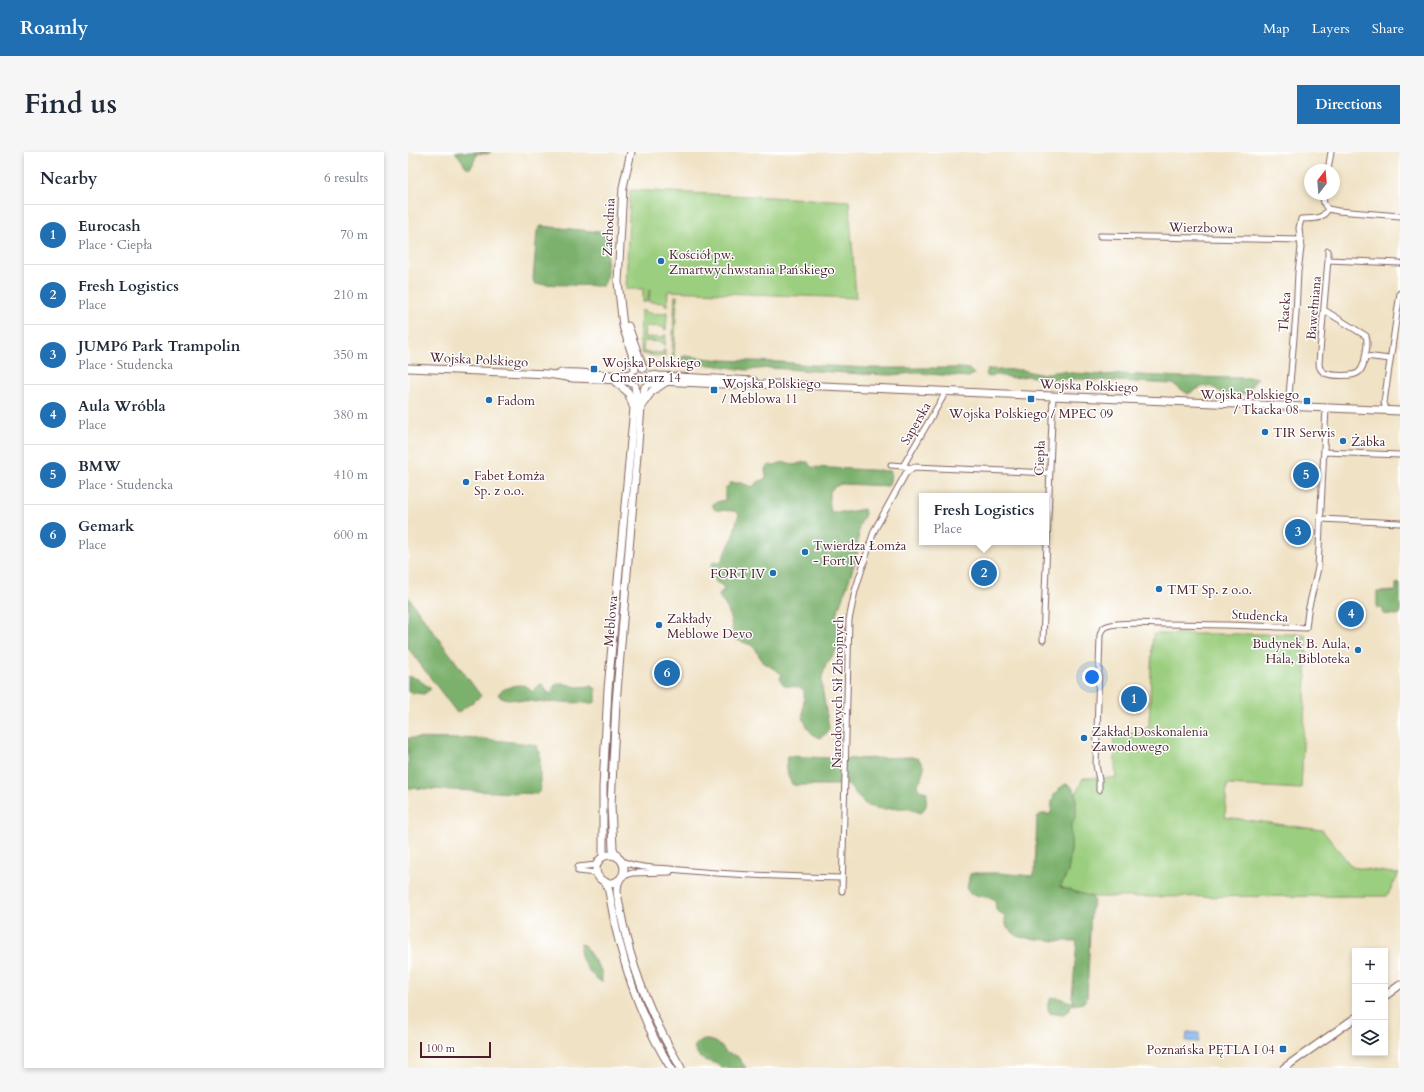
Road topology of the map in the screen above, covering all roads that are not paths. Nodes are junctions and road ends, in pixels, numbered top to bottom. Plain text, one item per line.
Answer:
1 (631, 152) edge
2 (1332, 152) edge
3 (1329, 164) edge
4 (1323, 200) edge
5 (1328, 209) junction
6 (1400, 216) edge
7 (1100, 236) dead end
8 (1301, 240) junction
9 (1328, 252) dead end
10 (1328, 260) junction
11 (1400, 263) edge
12 (1400, 292) edge
13 (620, 305) junction
14 (1324, 310) junction
15 (1365, 356) junction
16 (1390, 359) junction
17 (408, 368) edge
18 (643, 368) junction
19 (633, 371) junction
20 (548, 374) junction
21 (650, 375) junction
22 (613, 380) junction
23 (666, 382) junction
24 (633, 384) junction
25 (776, 384) junction
26 (647, 386) junction
27 (944, 391) junction
28 (1053, 396) junction
29 (642, 405) junction
30 (1288, 407) junction
31 (634, 408) junction
32 (1326, 408) junction
33 (1386, 410) junction
34 (1400, 411) edge
35 (1324, 452) junction
36 (1400, 455) edge
37 (891, 465) dead end
38 (903, 466) junction
39 (911, 468) junction
40 (1050, 473) junction
41 (1049, 497) edge
42 (1321, 519) junction
43 (1400, 523) edge
44 (1047, 545) edge
45 (1043, 640) dead end
46 (1099, 790) dead end
47 (603, 856) junction
48 (620, 858) junction
49 (578, 869) dead end
50 (597, 869) junction
51 (692, 872) junction
52 (621, 878) junction
53 (842, 878) junction
54 (604, 882) junction
55 (842, 891) dead end
56 (1400, 985) edge
57 (1388, 994) edge
58 (1352, 1020) edge
59 (671, 1068) edge
60 (681, 1068) edge
61 (1284, 1068) edge

1 - 13 main road, Zachodnia
2 - 3 street
4 - 5 street
5 - 6 street
5 - 8 street, Tkacka
7 - 8 street, Wierzbowa
8 - 30 street, Tkacka
9 - 10 street
10 - 11 street, Bawełniana
10 - 14 street, Bawełniana
12 - 16 street
13 - 18 main road, Zachodnia
13 - 19 main road, Zachodnia
14 - 15 street
14 - 15 street, Bawełniana
15 - 16 street
16 - 33 street
17 - 20 main road, Wojska Polskiego
18 - 19 main road
18 - 21 main road
19 - 20 main road, Wojska Polskiego
19 - 24 main road
20 - 22 main road, Wojska Polskiego
21 - 25 main road, Wojska Polskiego
21 - 26 main road
22 - 24 main road, Wojska Polskiego
22 - 31 main road
23 - 25 main road, Wojska Polskiego
23 - 26 main road, Wojska Polskiego
23 - 29 main road
24 - 26 main road
24 - 31 main road, Meblowa
25 - 27 main road, Wojska Polskiego
26 - 29 main road, Meblowa
27 - 28 main road, Wojska Polskiego
27 - 38 street, Saperska
28 - 30 main road, Wojska Polskiego
28 - 40 street, Ciepła
29 - 48 main road, Meblowa
30 - 32 main road, Wojska Polskiego
31 - 47 main road, Meblowa
32 - 33 main road, Wojska Polskiego
32 - 35 street, Studencka
33 - 34 main road, Wojska Polskiego
35 - 36 street
35 - 42 street, Studencka
37 - 38 street
38 - 39 street
39 - 40 street
39 - 53 street, Narodowych Sił Zbrojnych
40 - 41 street, Ciepła
42 - 43 street
42 - 46 street, Studencka
44 - 45 street, Ciepła
47 - 48 main road
47 - 50 main road
48 - 51 street
48 - 52 main road
49 - 50 street
50 - 54 main road
51 - 52 street
51 - 53 street
52 - 54 main road
52 - 60 main road
53 - 55 street, Narodowych Sił Zbrojnych
54 - 59 main road
56 - 57 main road
58 - 61 main road

